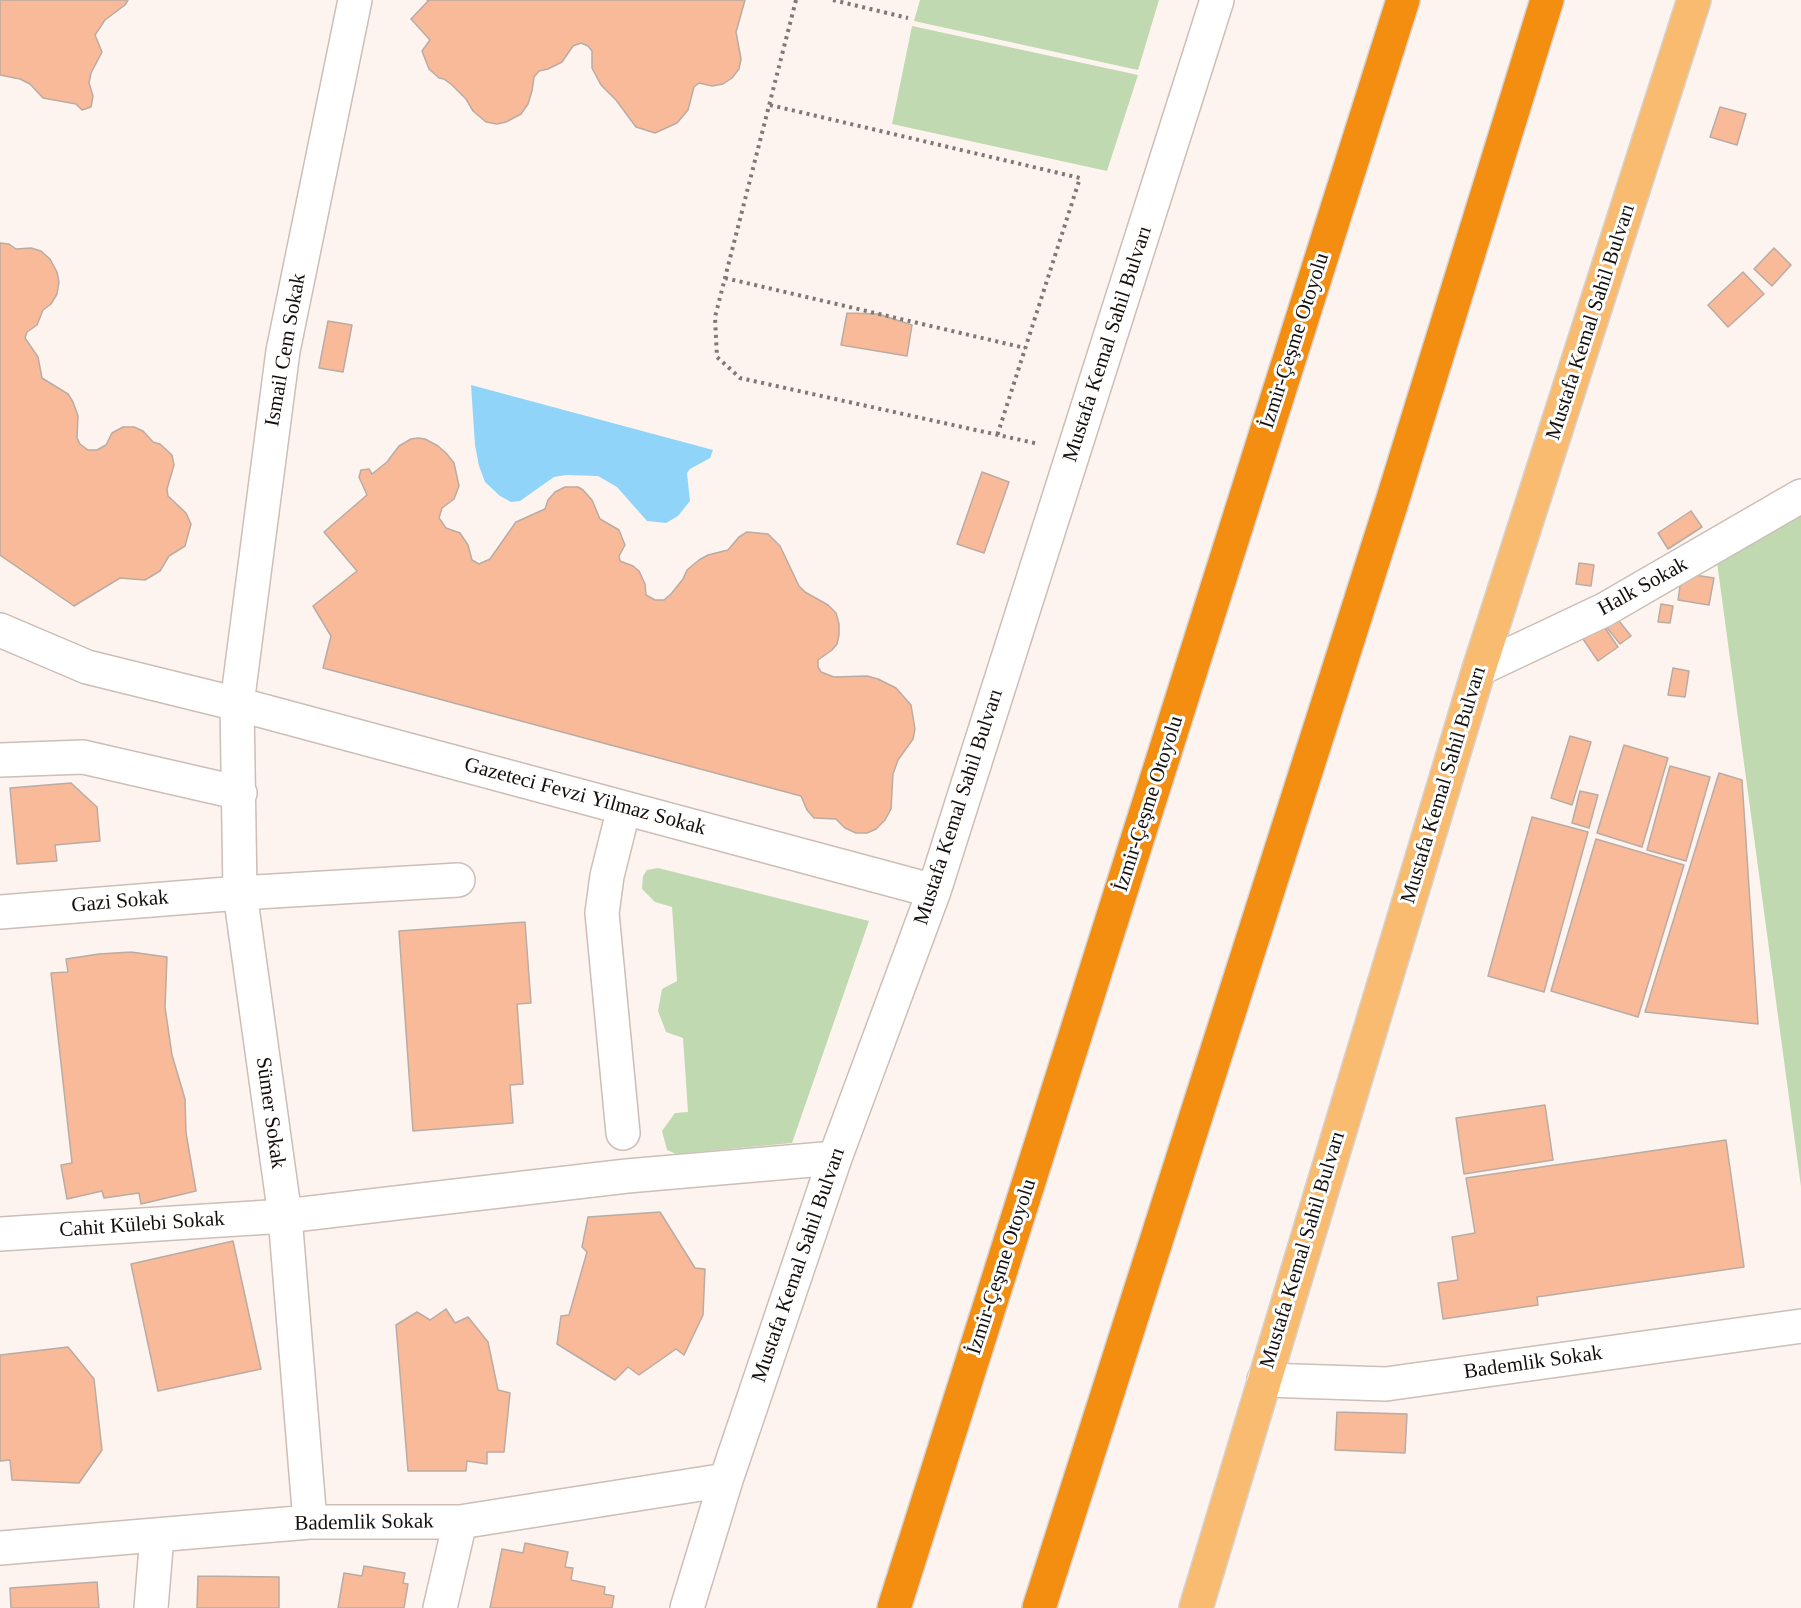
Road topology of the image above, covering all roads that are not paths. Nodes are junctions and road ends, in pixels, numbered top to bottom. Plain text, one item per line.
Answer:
1 (356, 0) edge
2 (1217, 0) edge
3 (1403, 0) edge
4 (1547, 0) edge
5 (1694, 0) edge
6 (1801, 496) edge
7 (0, 630) edge
8 (1479, 669) junction
9 (237, 704) junction
10 (0, 760) edge
11 (240, 794) junction
12 (624, 808) junction
13 (458, 880) dead end
14 (934, 891) junction
15 (240, 893) junction
16 (0, 912) edge
17 (623, 1133) dead end
18 (835, 1158) junction
19 (285, 1216) junction
20 (0, 1234) edge
21 (1801, 1326) edge
22 (1264, 1380) junction
23 (726, 1480) junction
24 (460, 1521) junction
25 (309, 1522) junction
26 (157, 1536) junction
27 (0, 1548) edge
28 (150, 1608) edge
29 (440, 1608) edge
30 (687, 1608) edge
31 (894, 1608) edge
32 (1039, 1608) edge
33 (1196, 1608) edge

1 - 9 street, Ismail Cem Sokak
2 - 14 street, Mustafa Kemal Sahil Bulvarı
3 - 31 highway, İzmir-Çeşme Otoyolu
4 - 32 highway
5 - 8 main road, Mustafa Kemal Sahil Bulvarı
6 - 8 street, Halk Sokak
7 - 9 street, Gazeteci Fevzi Yilmaz Sokak
8 - 22 main road, Mustafa Kemal Sahil Bulvarı
9 - 11 street, Sümer Sokak
9 - 12 street, Gazeteci Fevzi Yilmaz Sokak
10 - 11 street
11 - 15 street, Sümer Sokak
12 - 14 street, Gazeteci Fevzi Yilmaz Sokak
12 - 17 street
13 - 15 street, Gazi Sokak
14 - 18 street, Mustafa Kemal Sahil Bulvarı
15 - 16 street, Gazi Sokak
15 - 19 street, Sümer Sokak
18 - 19 street, Cahit Külebi Sokak
18 - 23 street, Mustafa Kemal Sahil Bulvarı
19 - 20 street, Cahit Külebi Sokak
19 - 25 street, Sümer Sokak
21 - 22 street, Bademlik Sokak
22 - 33 main road, Mustafa Kemal Sahil Bulvarı
23 - 24 street, Bademlik Sokak
23 - 30 street, Mustafa Kemal Sahil Bulvarı
24 - 25 street, Bademlik Sokak
24 - 29 street
25 - 26 street, Bademlik Sokak
26 - 27 street, Bademlik Sokak
26 - 28 street

